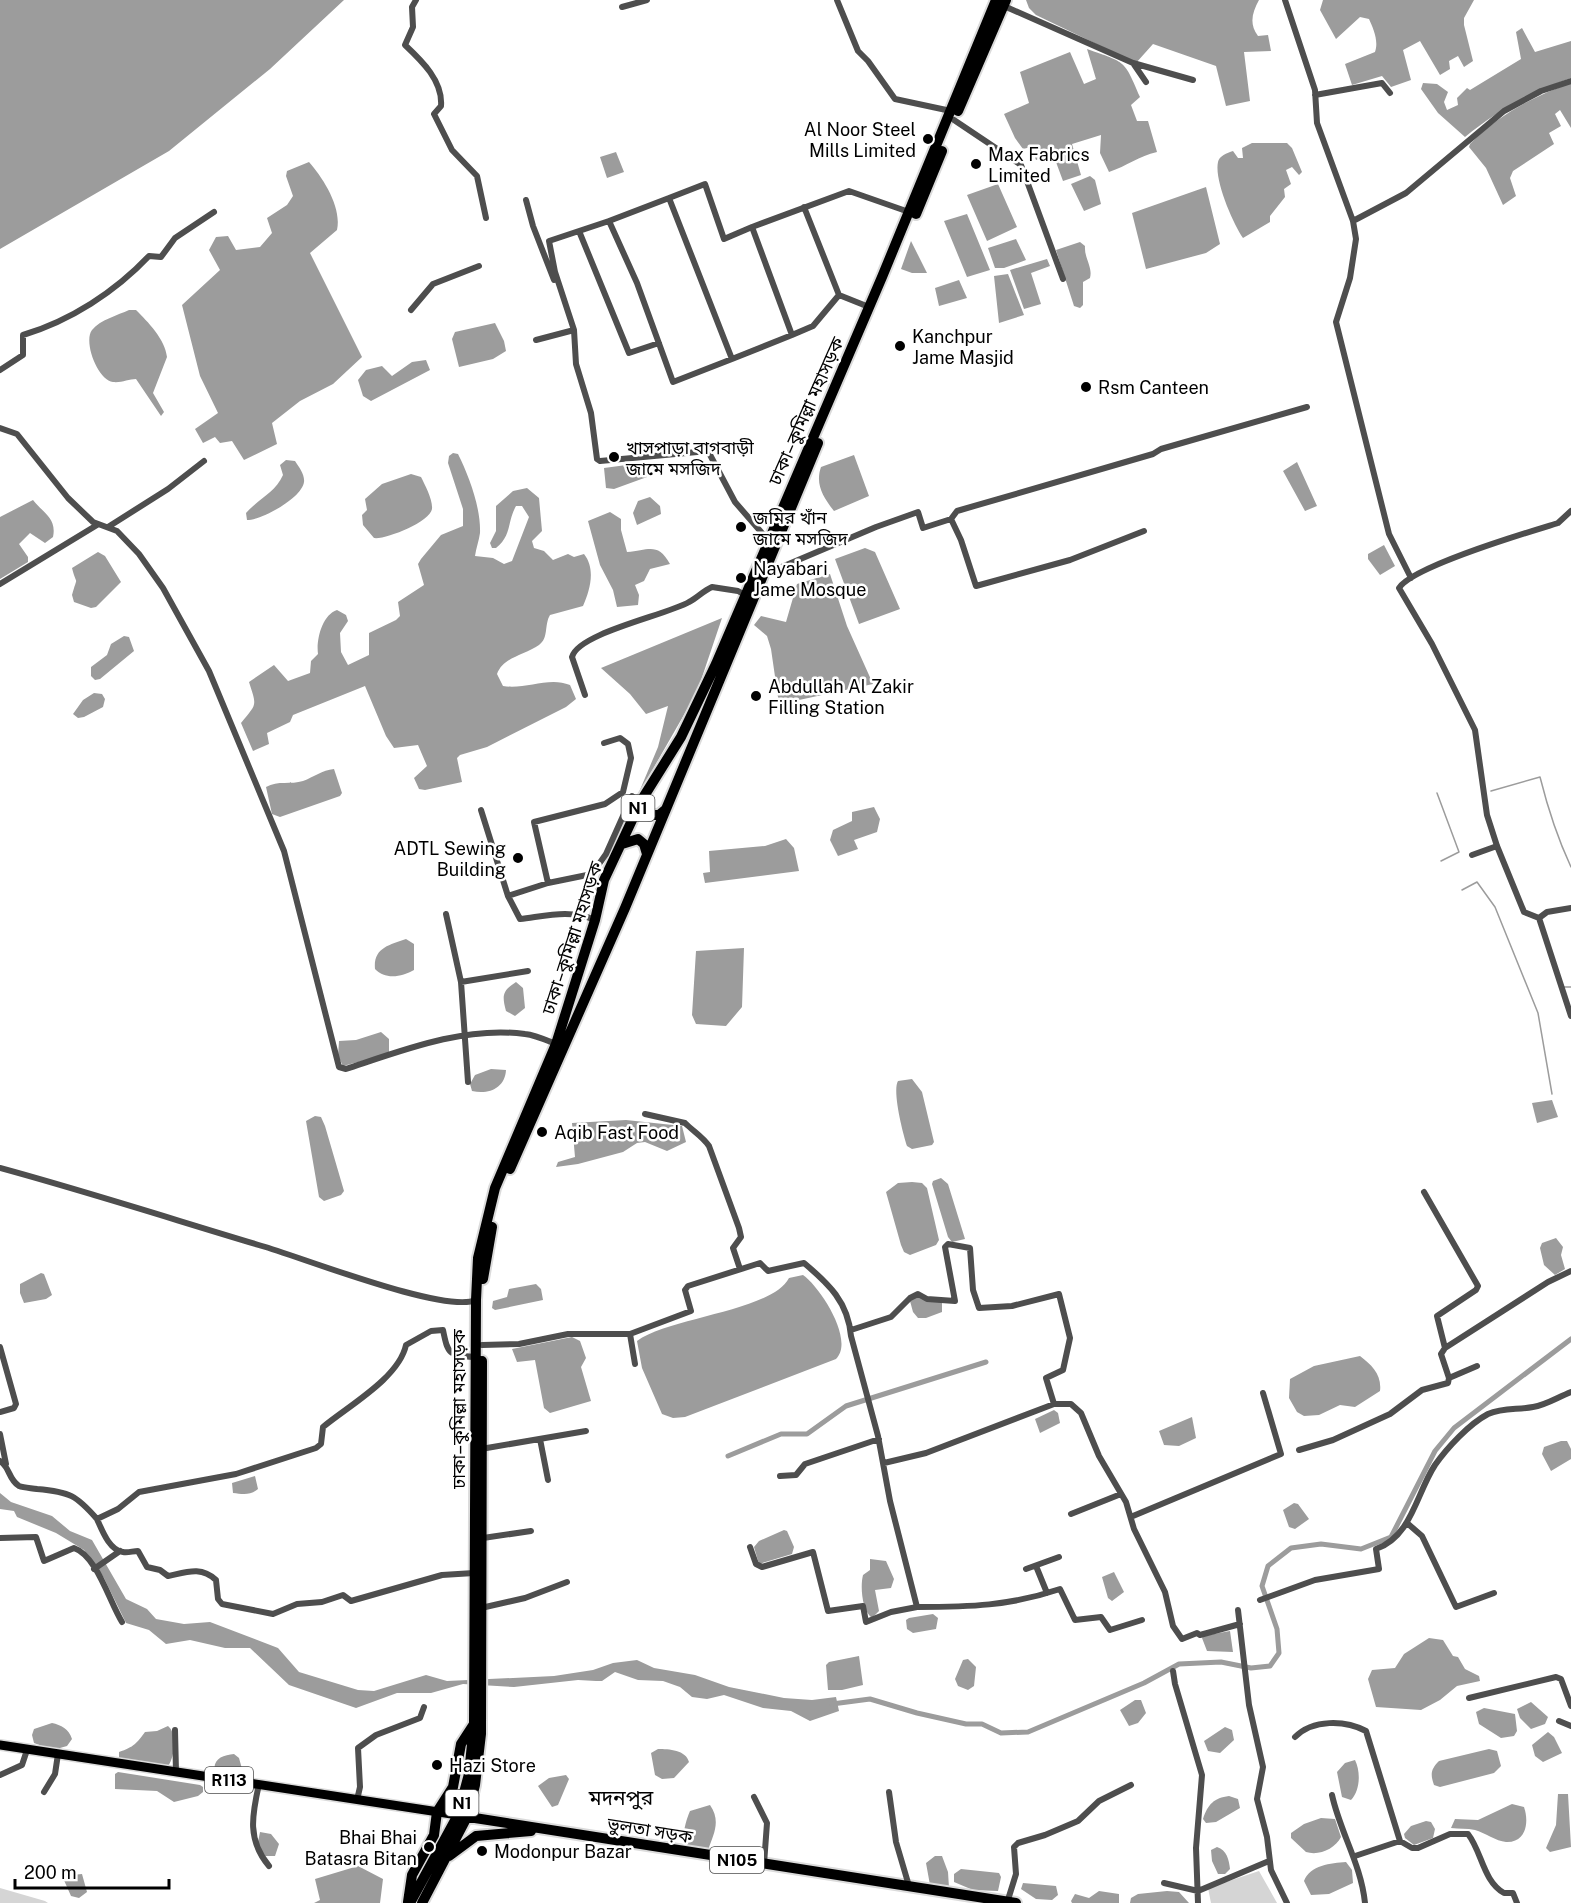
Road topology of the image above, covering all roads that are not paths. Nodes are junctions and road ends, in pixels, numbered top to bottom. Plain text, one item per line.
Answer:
1 (416, 0) edge
2 (647, 0) edge
3 (837, 0) edge
4 (1285, 0) edge
5 (1002, 2) edge
6 (622, 7) dead end
7 (1133, 63) junction
8 (1193, 80) dead end
9 (1571, 81) edge
10 (1146, 82) dead end
11 (1390, 93) dead end
12 (1315, 95) junction
13 (952, 116) junction
14 (669, 198) junction
15 (526, 200) dead end
16 (804, 207) junction
17 (214, 212) dead end
18 (909, 212) junction
19 (486, 218) dead end
20 (609, 221) junction
21 (1353, 221) junction
22 (752, 227) junction
23 (579, 231) junction
24 (479, 266) dead end
25 (884, 279) junction
26 (1062, 279) dead end
27 (560, 288) junction
28 (839, 295) junction
29 (869, 307) junction
30 (411, 310) dead end
31 (574, 330) junction
32 (792, 335) junction
33 (536, 340) dead end
34 (659, 343) junction
35 (732, 359) junction
36 (0, 370) edge
37 (1307, 407) dead end
38 (0, 428) edge
39 (204, 461) dead end
40 (1571, 511) edge
41 (951, 519) junction
42 (97, 525) junction
43 (108, 527) junction
44 (1144, 531) dead end
45 (768, 540) junction
46 (762, 575) junction
47 (1411, 578) junction
48 (0, 584) edge
49 (745, 596) junction
50 (585, 695) dead end
51 (604, 743) dead end
52 (637, 799) junction
53 (481, 810) dead end
54 (666, 810) junction
55 (621, 844) junction
56 (1497, 846) junction
57 (647, 854) junction
58 (1472, 855) dead end
59 (548, 883) junction
60 (508, 896) junction
61 (1571, 908) edge
62 (446, 914) dead end
63 (1539, 918) junction
64 (595, 920) junction
65 (528, 971) dead end
66 (461, 982) junction
67 (1571, 1016) edge
68 (465, 1036) junction
69 (556, 1044) junction
70 (468, 1082) dead end
71 (645, 1114) dead end
72 (0, 1167) edge
73 (1424, 1192) dead end
74 (740, 1269) junction
75 (1571, 1271) edge
76 (476, 1300) junction
77 (850, 1330) junction
78 (630, 1334) junction
79 (482, 1345) junction
80 (0, 1347) edge
81 (1445, 1348) junction
82 (475, 1357) junction
83 (635, 1364) dead end
84 (1477, 1366) dead end
85 (1449, 1377) junction
86 (1571, 1392) edge
87 (1263, 1393) dead end
88 (1053, 1404) junction
89 (0, 1412) edge
90 (586, 1431) dead end
91 (0, 1434) edge
92 (540, 1439) junction
93 (879, 1439) junction
94 (482, 1449) junction
95 (1299, 1449) dead end
96 (3, 1462) edge
97 (884, 1463) junction
98 (780, 1476) dead end
99 (548, 1479) dead end
100 (1121, 1494) junction
101 (1071, 1514) dead end
102 (1132, 1516) junction
103 (97, 1519) junction
104 (1407, 1523) junction
105 (531, 1532) dead end
106 (0, 1538) edge
107 (483, 1538) junction
108 (750, 1547) dead end
109 (120, 1551) junction
110 (1059, 1557) dead end
111 (1036, 1566) junction
112 (94, 1569) junction
113 (1026, 1569) dead end
114 (474, 1573) junction
115 (567, 1582) dead end
116 (1047, 1593) junction
117 (1494, 1593) dead end
118 (1262, 1599) dead end
119 (917, 1607) junction
120 (481, 1608) junction
121 (1238, 1610) dead end
122 (1142, 1620) dead end
123 (122, 1622) dead end
124 (1240, 1624) junction
125 (478, 1664) junction
126 (1173, 1671) dead end
127 (477, 1691) junction
128 (1469, 1698) dead end
129 (1571, 1706) edge
130 (424, 1707) dead end
131 (1558, 1721) dead end
132 (474, 1724) junction
133 (1571, 1726) edge
134 (175, 1730) dead end
135 (1295, 1737) dead end
136 (0, 1745) edge
137 (27, 1749) junction
138 (58, 1754) junction
139 (176, 1772) junction
140 (0, 1775) edge
141 (259, 1784) junction
142 (1131, 1785) dead end
143 (44, 1792) dead end
144 (889, 1792) dead end
145 (1332, 1795) dead end
146 (754, 1797) dead end
147 (357, 1800) junction
148 (437, 1812) junction
149 (462, 1816) junction
150 (540, 1829) junction
151 (1400, 1840) junction
152 (1354, 1856) junction
153 (1269, 1861) junction
154 (441, 1863) junction
155 (764, 1864) junction
156 (269, 1866) dead end
157 (1164, 1883) dead end
158 (909, 1887) junction
159 (1198, 1891) junction
160 (409, 1903) edge
161 (422, 1903) edge
162 (1010, 1903) edge
163 (1198, 1903) edge
164 (1287, 1903) edge
165 (1365, 1903) edge
166 (1517, 1903) edge

1 - 19 street
2 - 6 street
3 - 13 street
4 - 12 street
5 - 7 street
5 - 13 highway, ঢাকা–কুমিল্লা মহাসড়ক / N1
7 - 8 street
7 - 10 street
9 - 21 street
11 - 12 street
12 - 21 street
13 - 18 highway, ঢাকা–কুমিল্লা মহাসড়ক / N1
13 - 25 highway, ঢাকা–কুমিল্লা মহাসড়ক / N1
13 - 26 street
14 - 20 street
14 - 22 street
14 - 35 street
15 - 27 street
16 - 18 street
16 - 22 street
16 - 28 street
17 - 36 street
18 - 25 highway, ঢাকা–কুমিল্লা মহাসড়ক / N1
20 - 23 street
20 - 34 street
21 - 47 street
22 - 32 street
23 - 27 street
23 - 34 street
24 - 30 street
25 - 29 highway, ঢাকা–কুমিল্লা মহাসড়ক / N1
25 - 46 highway, ঢাকা–কুমিল্লা মহাসড়ক / N1
27 - 31 street
28 - 29 street
28 - 32 street
29 - 45 highway, ঢাকা–কুমিল্লা মহাসড়ক / N1
31 - 33 street
31 - 45 street
32 - 35 street
34 - 35 street
37 - 41 street
38 - 42 street
39 - 43 street
40 - 47 street
41 - 44 street
41 - 46 street
42 - 43 street
42 - 48 street
43 - 68 street
45 - 49 highway, ঢাকা–কুমিল্লা মহাসড়ক / N1
46 - 54 highway, ঢাকা–কুমিল্লা মহাসড়ক / N1
47 - 56 street
49 - 50 street
49 - 52 highway, ঢাকা–কুমিল্লা মহাসড়ক / N1
51 - 59 street
52 - 54 highway
52 - 55 highway, ঢাকা–কুমিল্লা মহাসড়ক / N1
52 - 59 street
53 - 60 street
54 - 57 highway, ঢাকা–কুমিল্লা মহাসড়ক / N1
55 - 57 highway
55 - 64 highway, ঢাকা–কুমিল্লা মহাসড়ক / N1
56 - 58 street
56 - 63 street
57 - 79 highway, ঢাকা–কুমিল্লা মহাসড়ক / N1
59 - 60 street
60 - 64 street
61 - 63 street
62 - 66 street
63 - 67 street
64 - 69 highway, ঢাকা–কুমিল্লা মহাসড়ক / N1
65 - 66 street
66 - 68 street
68 - 69 street
68 - 70 street
69 - 76 highway, ঢাকা–কুমিল্লা মহাসড়ক / N1
71 - 74 street
72 - 76 street
73 - 81 street
74 - 77 street
74 - 78 street
75 - 81 street
76 - 82 highway, ঢাকা–কুমিল্লা মহাসড়ক / N1
77 - 88 street
77 - 93 street
78 - 79 street
78 - 83 street
79 - 94 highway, ঢাকা–কুমিল্লা মহাসড়ক / N1
80 - 89 street
81 - 85 street
82 - 103 street
82 - 114 highway, ঢাকা–কুমিল্লা মহাসড়ক / N1
84 - 85 street
85 - 95 street
86 - 104 street
87 - 102 street
88 - 97 street
88 - 100 street
90 - 92 street
91 - 96 street
92 - 94 street
92 - 99 street
93 - 97 street
93 - 98 street
94 - 107 highway, ঢাকা–কুমিল্লা মহাসড়ক / N1
96 - 103 street
97 - 119 street
100 - 101 street
100 - 102 street
102 - 124 street
103 - 109 street
104 - 117 street
104 - 118 street
105 - 107 street
106 - 112 street
107 - 120 highway, ঢাকা–কুমিল্লা মহাসড়ক / N1
108 - 119 street
109 - 112 street
109 - 114 street
110 - 111 street
111 - 113 street
111 - 116 street
112 - 123 street
114 - 125 highway, ঢাকা–কুমিল্লা মহাসড়ক / N1
115 - 120 street
116 - 119 street
116 - 122 street
120 - 125 highway, ঢাকা–কুমিল্লা মহাসড়ক / N1
121 - 124 street
124 - 153 street
125 - 127 highway, ঢাকা–কুমিল্লা মহাসড়ক / N1
126 - 159 street
127 - 132 highway, ঢাকা–কুমিল্লা মহাসড়ক / N1
127 - 149 highway, ঢাকা–কুমিল্লা মহাসড়ক / N1
128 - 129 street
130 - 147 street
131 - 133 street
132 - 148 highway
132 - 149 highway, ঢাকা–কুমিল্লা মহাসড়ক / N1
134 - 139 street
135 - 151 street
136 - 137 main road, R113
137 - 138 main road, R113
137 - 140 street
138 - 139 main road, R113
138 - 143 street
139 - 141 main road, R113
141 - 147 main road, R113
141 - 156 street
142 - 162 street
144 - 158 street
145 - 152 street
146 - 155 street
147 - 148 main road, R113
148 - 149 main road, R113
148 - 160 highway
149 - 150 highway, ভুলতা সড়ক / N105
149 - 154 highway, ঢাকা–কুমিল্লা মহাসড়ক / N1
149 - 160 highway, ঢাকা–কুমিল্লা মহাসড়ক / N1
150 - 154 highway
150 - 155 highway, ভুলতা সড়ক / N105
151 - 152 street
151 - 166 street
152 - 165 street
153 - 159 street
153 - 164 street
154 - 161 highway, ঢাকা–কুমিল্লা মহাসড়ক / N1
155 - 158 highway, ভুলতা সড়ক / N105
157 - 159 street
158 - 162 highway, ভুলতা সড়ক / N105
159 - 163 street

